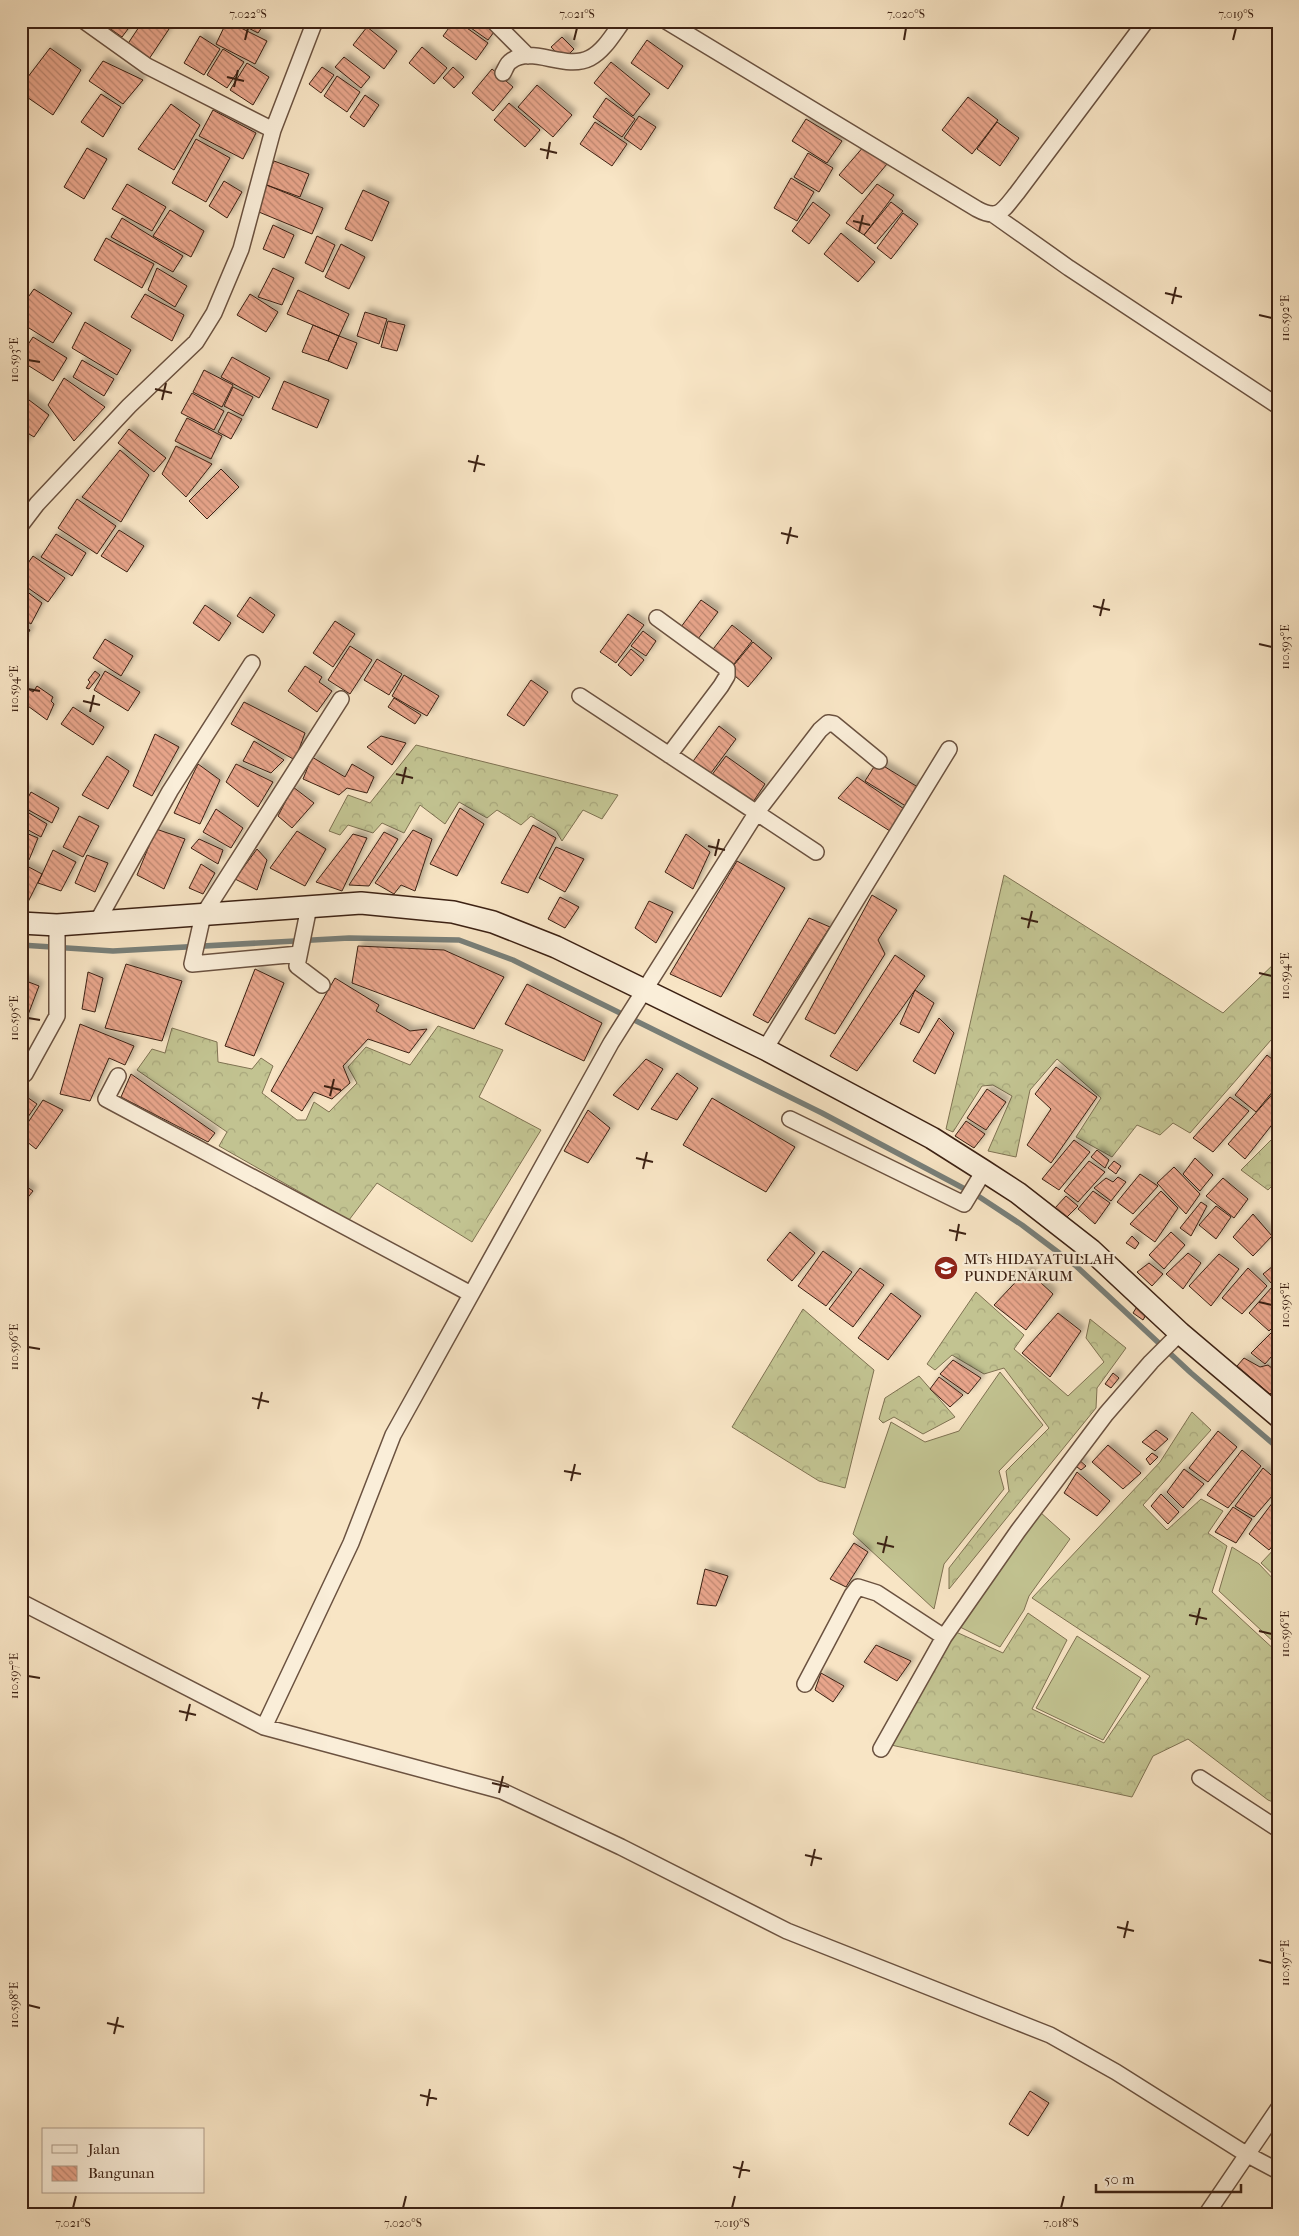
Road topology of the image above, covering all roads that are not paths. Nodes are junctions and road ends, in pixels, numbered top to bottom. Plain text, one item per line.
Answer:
1 (84, 21) edge
2 (315, 21) edge
3 (493, 21) edge
4 (623, 21) edge
5 (666, 21) edge
6 (1146, 21) edge
7 (528, 56) junction
8 (502, 74) dead end
9 (274, 130) junction
10 (994, 215) junction
11 (1278, 406) edge
12 (21, 525) edge
13 (657, 618) dead end
14 (252, 663) dead end
15 (580, 696) dead end
16 (341, 699) dead end
17 (949, 749) dead end
18 (669, 755) junction
19 (879, 761) dead end
20 (757, 812) junction
21 (816, 852) dead end
22 (309, 907) junction
23 (203, 915) junction
24 (97, 922) junction
25 (21, 923) edge
26 (57, 931) junction
27 (300, 952) junction
28 (322, 985) dead end
29 (640, 996) junction
30 (765, 1049) junction
31 (21, 1076) edge
32 (118, 1076) dead end
33 (790, 1119) dead end
34 (981, 1176) junction
35 (471, 1294) junction
36 (1176, 1337) junction
37 (1278, 1416) edge
38 (21, 1602) edge
39 (944, 1636) junction
40 (805, 1684) dead end
41 (264, 1727) junction
42 (881, 1749) dead end
43 (1200, 1778) dead end
44 (1278, 1830) edge
45 (1278, 2109) edge
46 (1246, 2154) junction
47 (1278, 2170) edge
48 (1206, 2215) edge

1 - 9 street
2 - 9 street
3 - 7 street
4 - 7 street
5 - 10 street
6 - 10 street
7 - 8 street
9 - 12 street
10 - 11 street
13 - 18 street
14 - 24 street
15 - 18 street
16 - 23 street
17 - 30 street
18 - 20 street
19 - 20 street
20 - 21 street
20 - 29 street
22 - 23 main road
22 - 27 street
22 - 29 main road
23 - 24 main road
23 - 27 street
24 - 26 main road
25 - 26 main road
26 - 31 street
27 - 28 street
29 - 30 main road
29 - 35 street
30 - 34 main road
32 - 35 street
33 - 34 street
34 - 36 main road
35 - 41 street
36 - 37 main road
36 - 39 street
38 - 41 street
39 - 40 street
39 - 42 street
41 - 46 street
43 - 44 street
45 - 46 street
46 - 47 street
46 - 48 street

